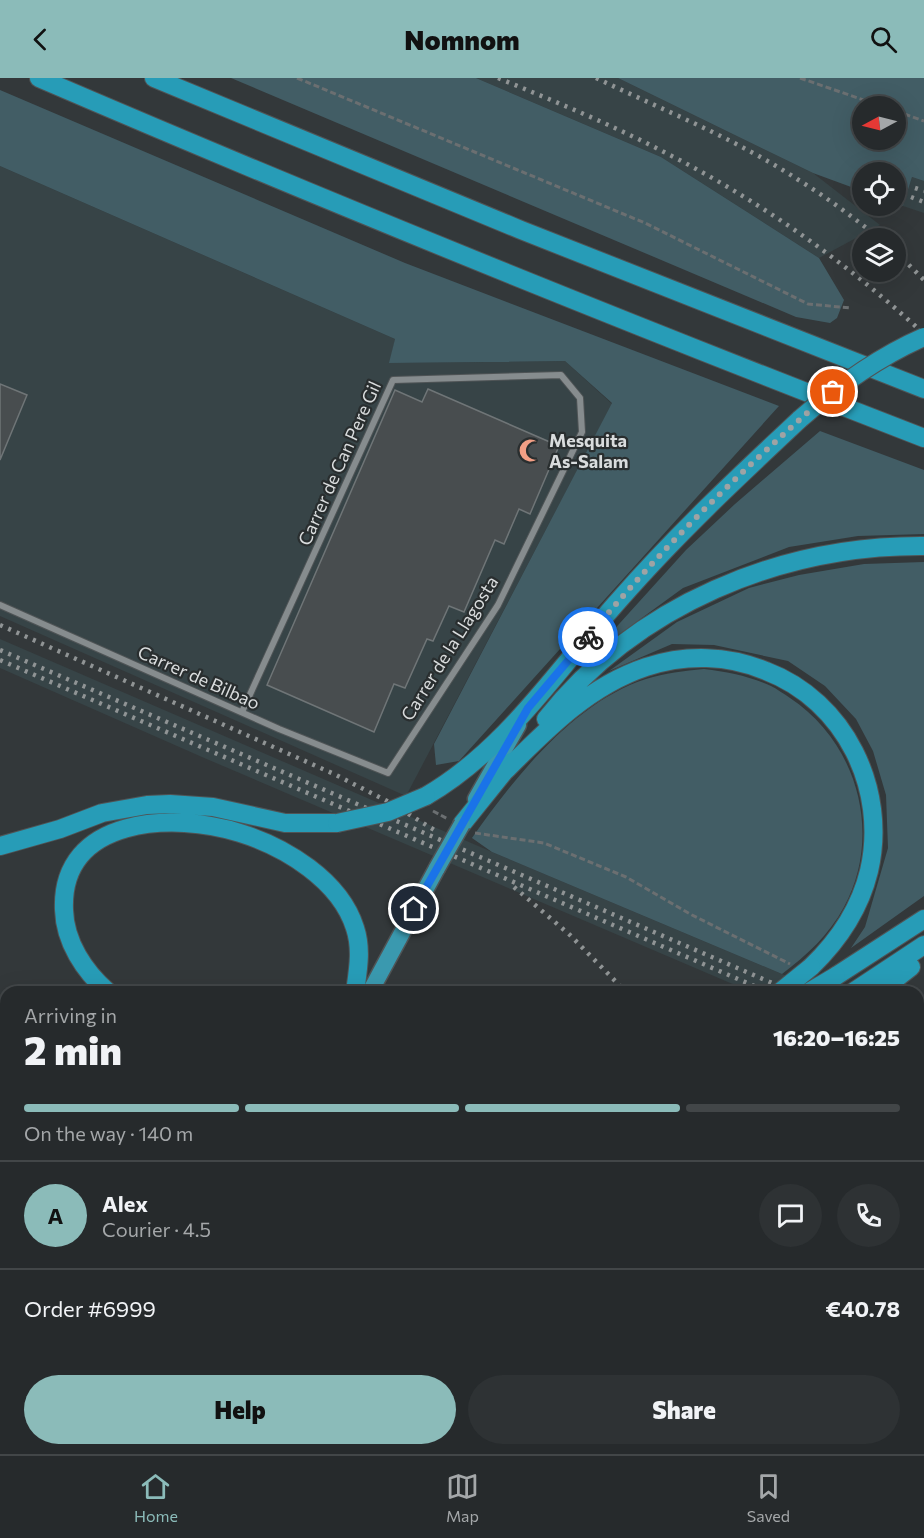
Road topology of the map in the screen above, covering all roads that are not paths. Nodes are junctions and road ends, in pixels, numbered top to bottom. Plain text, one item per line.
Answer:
1 (39, 78) edge
2 (154, 78) edge
3 (924, 337) edge
4 (561, 375) joint
5 (924, 389) edge
6 (924, 438) edge
7 (924, 546) edge
8 (0, 604) edge
9 (528, 708) junction
10 (242, 712) junction
11 (505, 771) junction
12 (388, 772) joint
13 (462, 826) junction
14 (0, 846) edge
15 (924, 919) edge
16 (924, 945) edge
17 (924, 954) edge
18 (102, 986) edge
19 (356, 986) edge
20 (373, 986) edge
21 (786, 986) edge
22 (819, 986) edge
23 (870, 986) edge
24 (873, 986) edge

1 - 6 highway
2 - 5 highway
3 - 9 highway, bridge
4 - 10 street, Carrer de Can Pere Gil
4 - 12 street, Carrer de la Llagosta
7 - 11 highway
8 - 10 street, Carrer de Bilbao
9 - 13 highway
9 - 14 highway, bridge
10 - 12 street, Carrer de Bilbao
11 - 13 highway
11 - 21 highway, bridge
13 - 20 highway, bridge
15 - 22 highway, bridge
16 - 23 highway
17 - 24 highway
18 - 19 highway

